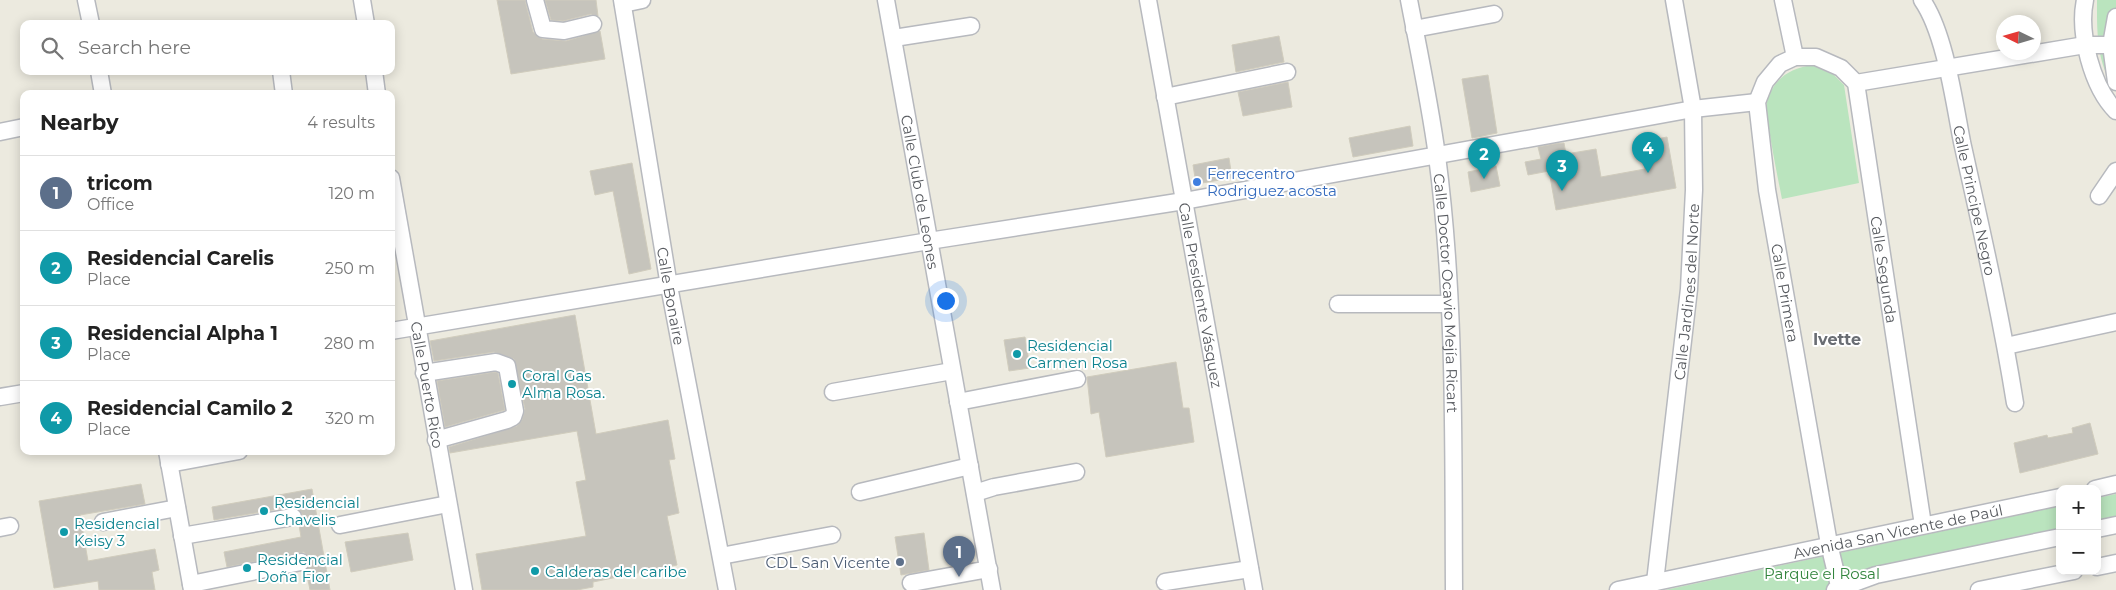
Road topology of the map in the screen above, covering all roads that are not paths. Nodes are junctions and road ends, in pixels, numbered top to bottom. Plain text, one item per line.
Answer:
1 (362, 0) edge
2 (535, 0) edge
3 (642, 0) edge
4 (886, 0) edge
5 (1148, 0) edge
6 (1409, 0) edge
7 (1674, 0) edge
8 (1784, 0) edge
9 (1922, 0) edge
10 (2085, 0) edge
11 (90, 1) edge
12 (622, 2) edge
13 (1494, 14) dead end
14 (2116, 17) edge
15 (91, 20) edge
16 (365, 20) edge
17 (593, 24) dead end
18 (971, 26) dead end
19 (1414, 28) junction
20 (894, 38) junction
21 (2085, 45) junction
22 (2111, 45) junction
23 (1796, 57) junction
24 (1947, 69) junction
25 (1287, 72) dead end
26 (101, 75) edge
27 (282, 75) edge
28 (375, 75) edge
29 (2116, 82) edge
30 (1856, 83) junction
31 (102, 90) edge
32 (283, 90) edge
33 (376, 90) edge
34 (1165, 96) junction
35 (1757, 102) junction
36 (1693, 109) junction
37 (2116, 111) edge
38 (20, 128) edge
39 (0, 132) edge
40 (1437, 156) junction
41 (2116, 171) edge
42 (2099, 196) dead end
43 (1184, 201) junction
44 (395, 202) edge
45 (929, 241) junction
46 (669, 286) junction
47 (1338, 304) dead end
48 (1448, 304) junction
49 (2116, 322) edge
50 (416, 327) junction
51 (395, 330) edge
52 (2006, 346) junction
53 (952, 371) junction
54 (424, 373) junction
55 (1077, 379) dead end
56 (833, 392) dead end
57 (20, 394) edge
58 (0, 397) edge
59 (958, 402) junction
60 (2015, 402) dead end
61 (436, 440) junction
62 (198, 455) edge
63 (168, 458) edge
64 (970, 466) junction
65 (1076, 472) dead end
66 (2116, 484) edge
67 (2101, 487) edge
68 (860, 492) dead end
69 (975, 493) junction
70 (2056, 497) edge
71 (448, 504) junction
72 (177, 508) junction
73 (293, 517) dead end
74 (103, 522) dead end
75 (340, 525) dead end
76 (1923, 525) junction
77 (2116, 525) edge
78 (2101, 528) edge
79 (832, 535) dead end
80 (182, 536) junction
81 (2056, 538) edge
82 (1829, 544) junction
83 (721, 556) junction
84 (301, 562) dead end
85 (2116, 563) edge
86 (2101, 566) edge
87 (989, 569) junction
88 (1250, 570) junction
89 (2056, 575) edge
90 (1165, 582) dead end
91 (1655, 582) junction
92 (911, 583) dead end
93 (192, 587) edge
94 (1838, 589) edge
95 (462, 590) edge
96 (727, 590) edge
97 (992, 590) edge
98 (1254, 590) edge
99 (1454, 590) edge
100 (1618, 590) edge
101 (1979, 590) edge

1 - 16 street
2 - 17 street
3 - 12 street
4 - 20 street, Calle Club de Leones
5 - 34 street, Calle Presidente Vásquez
6 - 19 street, Calle Doctor Ocavio Mejía Ricart
7 - 36 street, Calle Jardines del Norte
8 - 23 street
9 - 24 street, Calle Principe Negro
10 - 21 street
11 - 15 street
12 - 46 street, Calle Bonaire
13 - 19 street
14 - 22 street
18 - 20 street
19 - 40 street, Calle Doctor Ocavio Mejía Ricart
20 - 45 street, Calle Club de Leones
21 - 22 street
21 - 24 street
21 - 37 street
22 - 29 street
23 - 30 street
23 - 35 street
24 - 30 street
24 - 52 street, Calle Principe Negro
25 - 34 street
26 - 31 street
27 - 32 street
28 - 33 street
30 - 76 street, Calle Segunda
34 - 43 street, Calle Presidente Vásquez
35 - 36 street
35 - 82 street, Calle Primera
36 - 40 street
36 - 91 street, Calle Jardines del Norte
38 - 39 street
40 - 43 street
40 - 48 street, Calle Doctor Ocavio Mejía Ricart
41 - 42 street
43 - 45 street
43 - 88 street, Calle Presidente Vásquez
44 - 50 street, Calle Puerto Rico
45 - 46 street
45 - 53 street, Calle Club de Leones
46 - 50 street
46 - 83 street, Calle Bonaire
47 - 48 street
48 - 99 street, Calle Doctor Ocavio Mejía Ricart
49 - 52 street
50 - 51 street
50 - 54 street, Calle Puerto Rico
52 - 60 street, Calle Principe Negro
53 - 56 street
53 - 59 street, Calle Club de Leones
54 - 61 street, Calle Puerto Rico
54 - 61 street
55 - 59 street
57 - 58 street
59 - 64 street, Calle Club de Leones
61 - 71 street, Calle Puerto Rico
62 - 63 street
63 - 72 street
64 - 68 street
64 - 69 street, Calle Club de Leones
65 - 69 street
66 - 67 street
69 - 87 street, Calle Club de Leones
70 - 76 street, Avenida San Vicente de Paúl
71 - 75 street
71 - 95 street, Calle Puerto Rico
72 - 74 street
72 - 80 street
73 - 80 street
76 - 82 street, Avenida San Vicente de Paúl
77 - 78 street
79 - 83 street
80 - 93 street
81 - 94 street
82 - 91 street, Avenida San Vicente de Paúl
82 - 94 street, Calle Primera
83 - 96 street, Calle Bonaire
84 - 93 street
85 - 86 street
87 - 92 street
87 - 97 street, Calle Club de Leones
88 - 90 street
88 - 98 street, Calle Presidente Vásquez
89 - 101 street
91 - 100 street, Avenida San Vicente de Paúl

